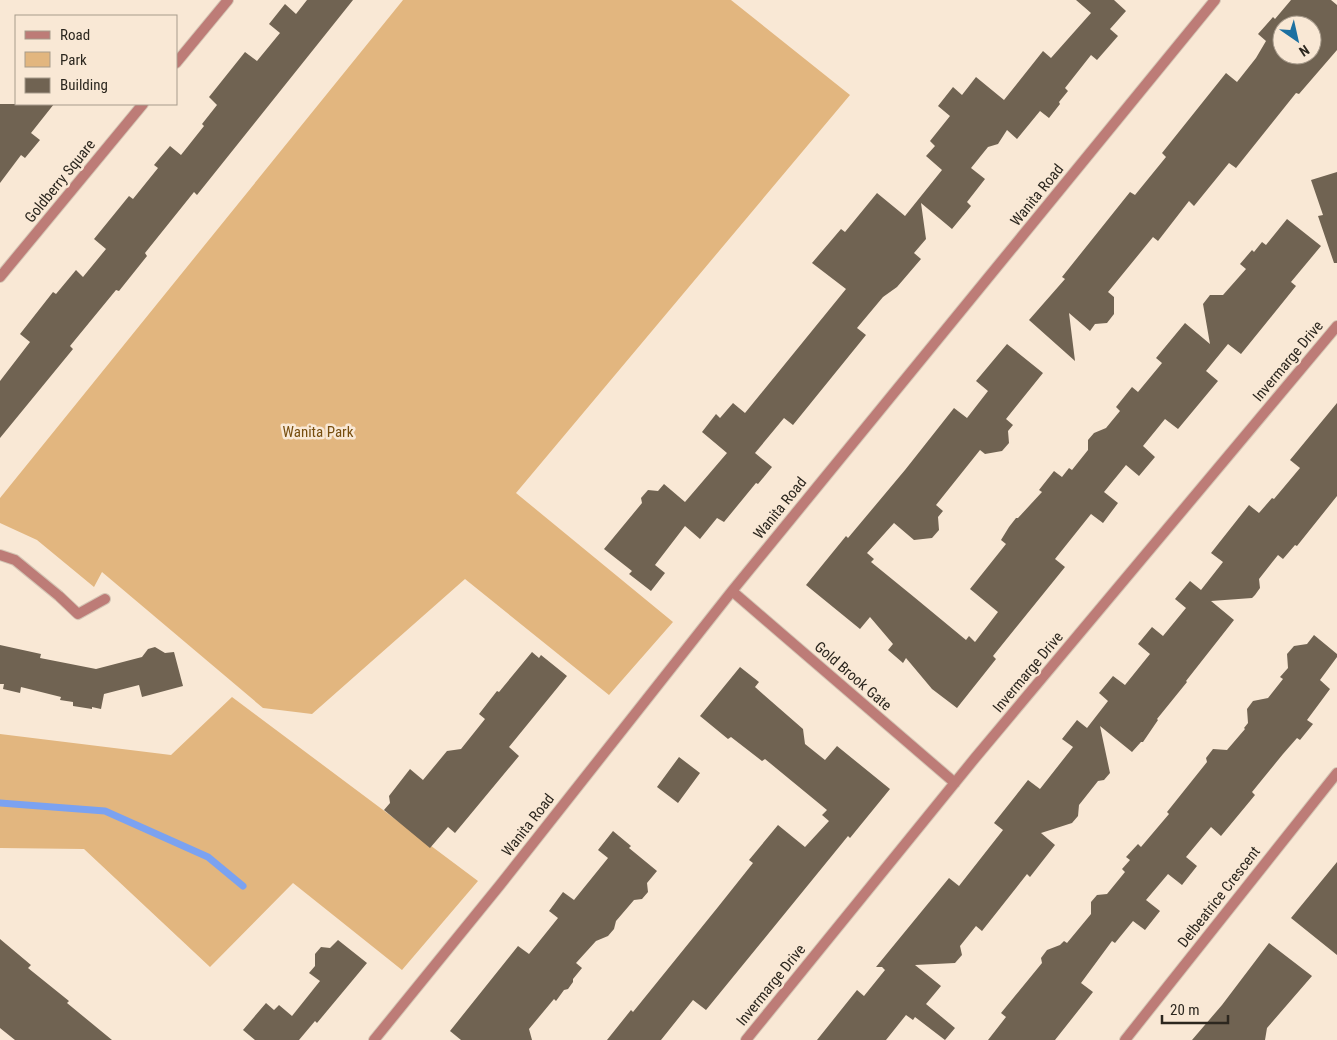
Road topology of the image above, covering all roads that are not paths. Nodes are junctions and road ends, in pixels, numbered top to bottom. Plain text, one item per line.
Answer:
1 (228, 0) edge
2 (1215, 0) edge
3 (178, 61) edge
4 (142, 105) edge
5 (0, 277) edge
6 (1337, 326) edge
7 (0, 555) edge
8 (732, 591) junction
9 (105, 599) dead end
10 (1337, 773) edge
11 (954, 783) junction
12 (374, 1040) edge
13 (746, 1040) edge
14 (1125, 1040) edge

1 - 3 street
2 - 8 street, Wanita Road
4 - 5 street, Goldberry Square
6 - 11 street, Invermarge Drive
7 - 9 street
8 - 11 street, Gold Brook Gate
8 - 12 street, Wanita Road
10 - 14 street, Delbeatrice Crescent
11 - 13 street, Invermarge Drive

